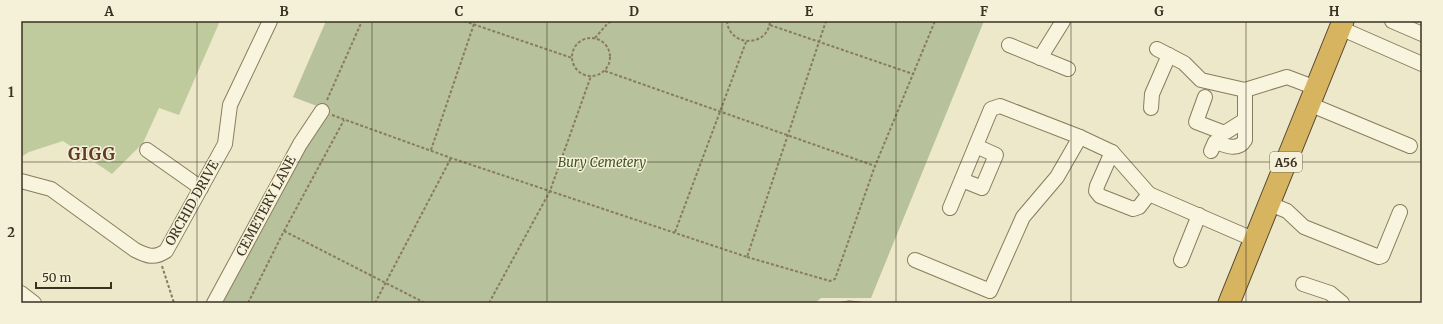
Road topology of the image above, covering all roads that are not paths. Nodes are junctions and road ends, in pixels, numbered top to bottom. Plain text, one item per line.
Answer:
1 (270, 21) edge
2 (1063, 21) edge
3 (1392, 21) edge
4 (1342, 24) edge
5 (1422, 34) edge
6 (1009, 45) dead end
7 (1040, 58) junction
8 (1422, 64) edge
9 (1068, 69) dead end
10 (1245, 90) junction
11 (1313, 96) junction
12 (1205, 98) dead end
13 (1151, 108) dead end
14 (322, 111) road end
15 (1245, 120) junction
16 (1080, 137) junction
17 (976, 146) junction
18 (1410, 146) dead end
19 (147, 150) dead end
20 (1211, 151) dead end
21 (1112, 152) junction
22 (962, 180) junction
23 (21, 181) edge
24 (201, 188) junction
25 (1149, 194) junction
26 (1270, 204) junction
27 (950, 208) dead end
28 (1400, 212) dead end
29 (1199, 215) junction
30 (1256, 240) junction
31 (915, 260) dead end
32 (1181, 260) dead end
33 (1303, 284) dead end
34 (21, 293) edge
35 (34, 303) edge
36 (214, 303) edge
37 (1229, 303) edge
38 (1342, 303) edge

1 - 24 street, ORCHID DRIVE
2 - 7 street
3 - 5 street
4 - 8 street
4 - 11 highway, A56
6 - 7 street
7 - 9 street
10 - 11 street
10 - 13 street
10 - 15 street
11 - 18 street
11 - 26 highway, A56
12 - 15 street
14 - 36 street, CEMETERY LANE
15 - 20 street
16 - 17 street
16 - 21 street
16 - 31 street
17 - 22 street
17 - 22 street
19 - 24 street
21 - 25 street
21 - 25 street
22 - 27 street
23 - 24 street, ORCHID DRIVE
25 - 29 street
26 - 28 street
26 - 30 highway, A56
29 - 30 street
29 - 32 street
30 - 37 highway, A56
33 - 38 street
34 - 35 street

